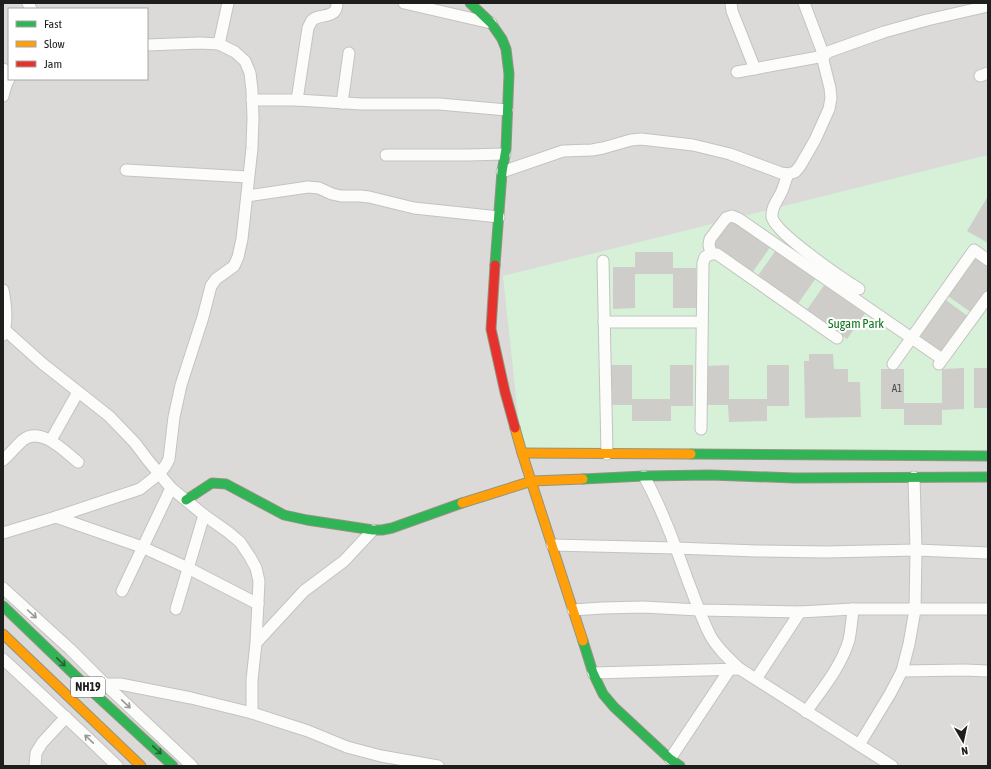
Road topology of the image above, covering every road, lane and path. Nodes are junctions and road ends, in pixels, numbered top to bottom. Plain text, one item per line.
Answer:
1 (228, 3) edge
2 (337, 3) edge
3 (404, 3) edge
4 (470, 3) edge
5 (731, 3) edge
6 (804, 3) edge
7 (952, 3) edge
8 (988, 6) edge
9 (960, 12) junction
10 (491, 23) junction
11 (219, 44) junction
12 (148, 45) edge
13 (349, 53) dead end
14 (824, 56) junction
15 (755, 69) junction
16 (737, 72) dead end
17 (8, 80) edge
18 (3, 96) edge
19 (252, 100) junction
20 (297, 100) junction
21 (342, 103) junction
22 (507, 110) junction
23 (505, 154) junction
24 (386, 155) dead end
25 (126, 170) dead end
26 (502, 172) junction
27 (788, 174) junction
28 (248, 177) junction
29 (247, 196) junction
30 (499, 217) junction
31 (711, 254) junction
32 (988, 260) edge
33 (602, 261) dead end
34 (860, 289) dead end
35 (3, 290) edge
36 (988, 297) edge
37 (604, 322) junction
38 (702, 322) junction
39 (4, 333) edge
40 (837, 338) dead end
41 (911, 338) junction
42 (893, 364) dead end
43 (78, 392) junction
44 (701, 429) dead end
45 (51, 440) junction
46 (522, 453) junction
47 (607, 454) junction
48 (988, 456) edge
49 (3, 460) edge
50 (78, 462) dead end
51 (159, 474) junction
52 (644, 476) junction
53 (914, 477) junction
54 (988, 477) edge
55 (532, 481) junction
56 (171, 488) junction
57 (186, 500) junction
58 (204, 515) junction
59 (56, 517) junction
60 (373, 530) junction
61 (3, 533) edge
62 (552, 545) junction
63 (142, 547) junction
64 (675, 548) junction
65 (916, 550) junction
66 (988, 553) edge
67 (188, 568) junction
68 (3, 588) edge
69 (122, 591) dead end
70 (258, 604) junction
71 (3, 606) edge
72 (176, 609) dead end
73 (853, 609) junction
74 (988, 609) edge
75 (573, 610) junction
76 (699, 610) junction
77 (915, 610) junction
78 (800, 612) junction
79 (3, 634) edge
80 (256, 643) junction
81 (3, 659) edge
82 (735, 669) junction
83 (988, 670) edge
84 (902, 671) junction
85 (593, 673) junction
86 (756, 679) junction
87 (105, 684) junction
88 (806, 712) junction
89 (252, 713) junction
90 (66, 717) junction
91 (859, 745) junction
92 (670, 759) junction
93 (35, 766) edge
94 (117, 766) edge
95 (142, 766) edge
96 (174, 766) edge
97 (192, 766) edge
98 (438, 766) edge
99 (680, 766) edge
100 (892, 766) edge

1 - 11 street
2 - 20 street
3 - 10 street
4 - 10 main road
5 - 15 street
6 - 14 street
7 - 9 street
8 - 9 street
9 - 14 street
10 - 22 main road
11 - 12 street
11 - 19 street
13 - 21 street
14 - 15 street
14 - 27 street
15 - 16 street
17 - 18 street
19 - 20 street
19 - 28 street
20 - 21 street
21 - 22 street
22 - 23 main road
23 - 24 street
23 - 26 main road
25 - 28 street
26 - 27 street
26 - 30 main road
27 - 34 street
28 - 29 street
29 - 30 street
29 - 51 street
30 - 46 main road
31 - 38 street
31 - 40 street
31 - 41 street
32 - 41 street
33 - 37 street
35 - 39 street
36 - 41 street
37 - 38 street
37 - 47 street
38 - 44 street
39 - 43 street
41 - 42 street
43 - 45 street
43 - 51 street
45 - 49 street
45 - 50 street
46 - 47 main road
46 - 55 main road
47 - 48 main road
51 - 56 street
51 - 59 street
52 - 53 main road
52 - 55 main road
52 - 64 street
53 - 54 main road
53 - 65 street
55 - 60 main road
55 - 62 main road
56 - 57 street
56 - 63 street
57 - 58 street
57 - 60 main road
58 - 67 street
58 - 70 street
59 - 61 street
59 - 63 street
60 - 80 street
62 - 64 street
62 - 75 main road
63 - 67 street
63 - 69 street
64 - 65 street
64 - 76 street
65 - 66 street
65 - 77 street
67 - 70 street
67 - 72 street
68 -> 87 street
70 - 80 street
71 -> 96 main road, NH19
73 - 77 street
73 - 78 street
73 - 88 street
74 - 77 street
75 - 76 street
75 - 85 main road
76 - 78 street
76 - 82 street
77 - 84 street
78 - 86 street
79 - 95 main road, NH19
80 - 89 street
81 - 90 street
82 - 85 street
82 - 86 street
82 - 92 street
83 - 84 street
84 - 91 street
85 - 92 main road
86 - 88 street
87 - 89 street
87 -> 97 street
88 - 91 street
89 - 98 street
90 - 93 street
94 -> 90 street
91 - 100 street
92 - 99 main road

